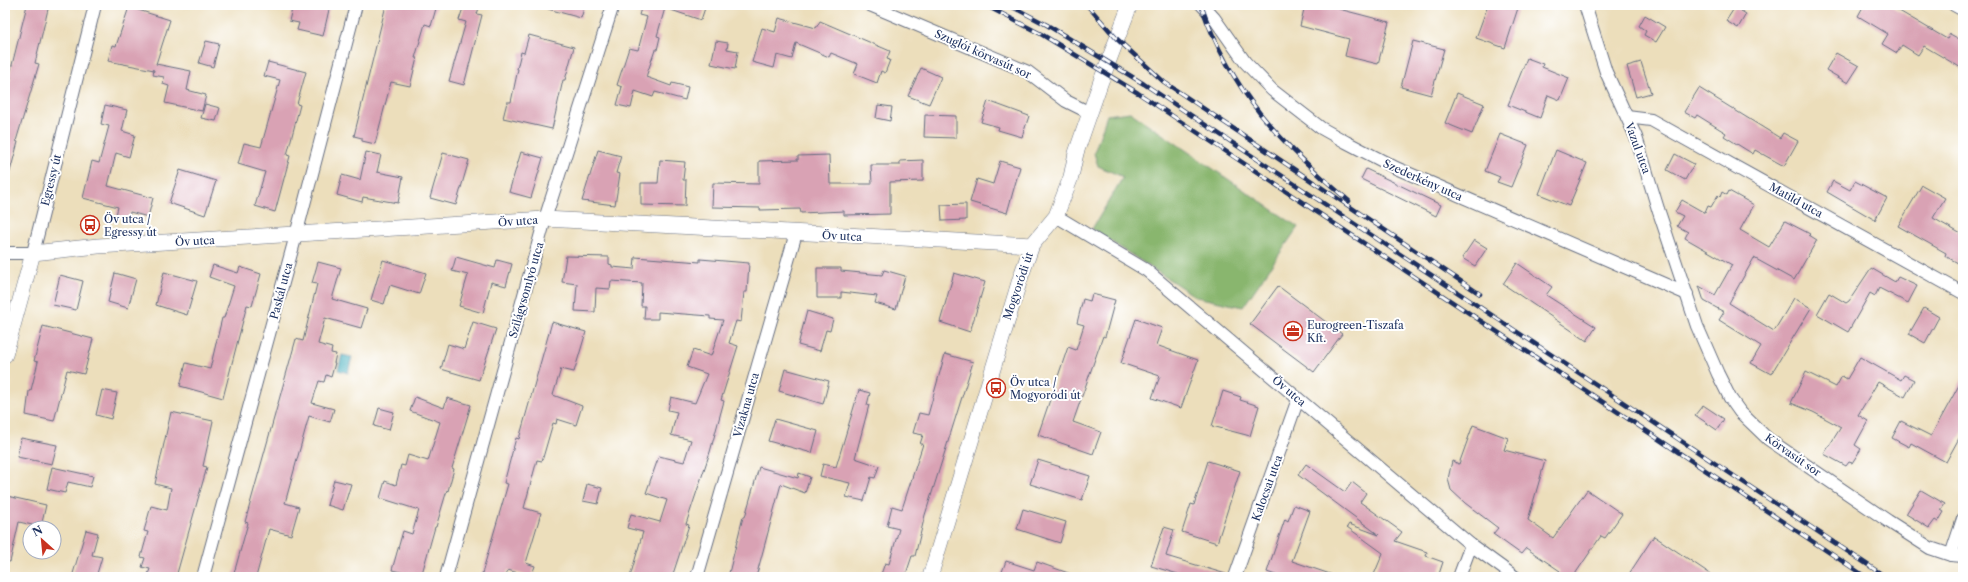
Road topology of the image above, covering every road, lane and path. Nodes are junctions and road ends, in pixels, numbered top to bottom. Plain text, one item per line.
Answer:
1 (95, 5) edge
2 (356, 5) edge
3 (613, 5) edge
4 (870, 5) edge
5 (1130, 5) edge
6 (1202, 5) edge
7 (1584, 5) edge
8 (1954, 5) edge
9 (1963, 10) edge
10 (1090, 113) junction
11 (1627, 117) junction
12 (1056, 216) junction
13 (545, 219) junction
14 (796, 233) junction
15 (296, 235) junction
16 (1032, 245) junction
17 (5, 253) edge
18 (32, 253) junction
19 (1963, 292) edge
20 (1687, 294) junction
21 (5, 355) edge
22 (1298, 399) junction
23 (1963, 519) edge
24 (1471, 545) junction
25 (1957, 555) edge
26 (203, 577) edge
27 (446, 577) edge
28 (697, 577) edge
29 (930, 577) edge
30 (1235, 577) edge
31 (1459, 577) edge
32 (1515, 577) edge

1 - 18 street, Egressy út
2 - 15 street, Paskál utca
3 - 13 street, Szilágysomlyó utca
4 - 10 street, Szuglói körvasút sor
5 - 10 street, Mogyoródi út
6 - 20 street, Szederkény utca
7 - 11 street, Vazul utca
8 - 9 street
10 - 12 street, Mogyoródi út
11 - 19 street, Matild utca
11 - 20 street, Vazul utca
12 - 16 street, Mogyoródi út
12 - 22 street, Öv utca
13 - 14 street, Öv utca
13 - 15 street, Öv utca
13 - 27 street, Szilágysomlyó utca
14 - 16 street, Öv utca
14 - 28 street, Vízakna utca
15 - 18 street, Öv utca
15 - 26 street, Paskál utca
16 - 29 street, Mogyoródi út
17 - 18 street, Öv utca
18 - 21 street, Egressy út
20 - 25 street, Körvasút sor
22 - 24 street, Öv utca
22 - 30 street, Kalocsai utca
23 - 25 street
24 - 31 street
24 - 32 street, Öv utca

